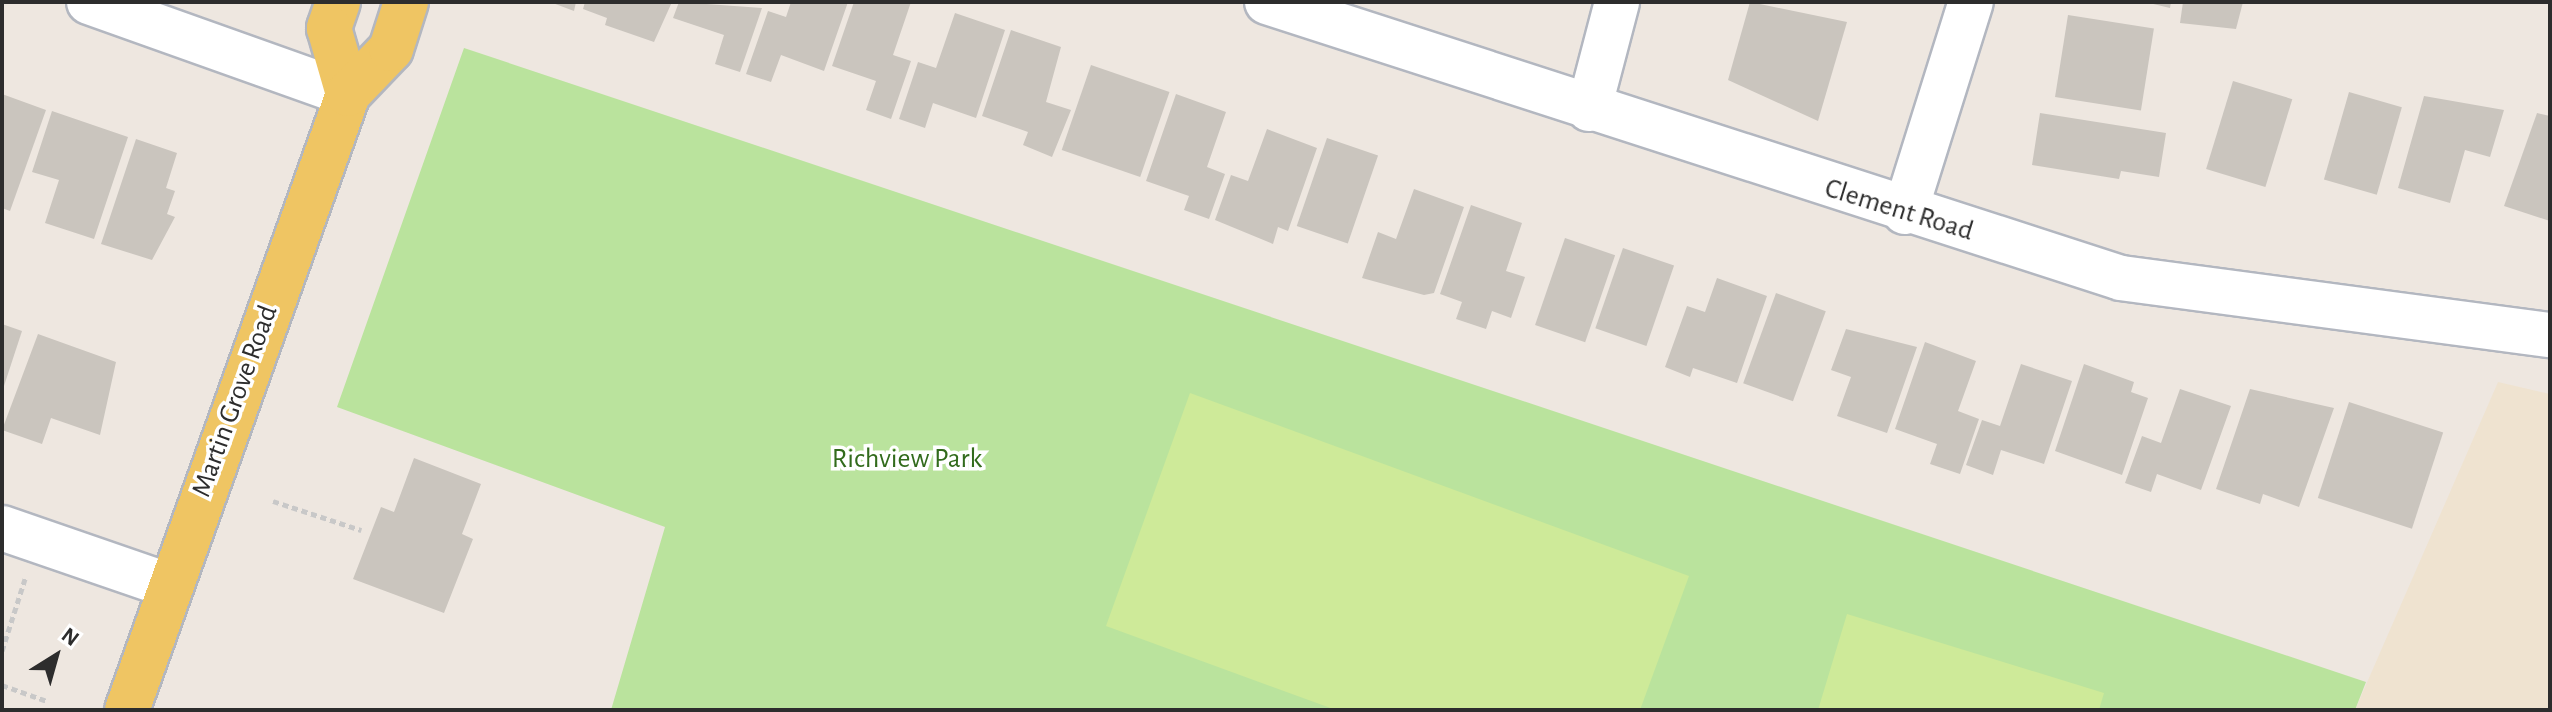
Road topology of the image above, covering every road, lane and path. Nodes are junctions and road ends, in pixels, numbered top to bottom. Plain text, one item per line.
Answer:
1 (89, 2) edge
2 (338, 2) edge
3 (406, 2) edge
4 (1267, 2) edge
5 (1617, 2) edge
6 (1971, 2) edge
7 (348, 94) junction
8 (1589, 109) junction
9 (1905, 212) junction
10 (2550, 335) edge
11 (273, 501) dead end
12 (361, 530) dead end
13 (20, 534) edge
14 (168, 585) junction
15 (2, 651) edge
16 (2, 685) edge
17 (47, 701) dead end
18 (127, 710) edge

1 - 7 street
2 - 7 main road
3 - 7 main road, Martin Grove Road
4 - 8 street, Clement Road
5 - 8 street
6 - 9 street
7 - 14 main road, Martin Grove Road
8 - 9 street, Clement Road
9 - 10 street, Clement Road
11 - 12 path
13 - 14 street
13 - 15 path
14 - 18 main road, Martin Grove Road
16 - 17 path

